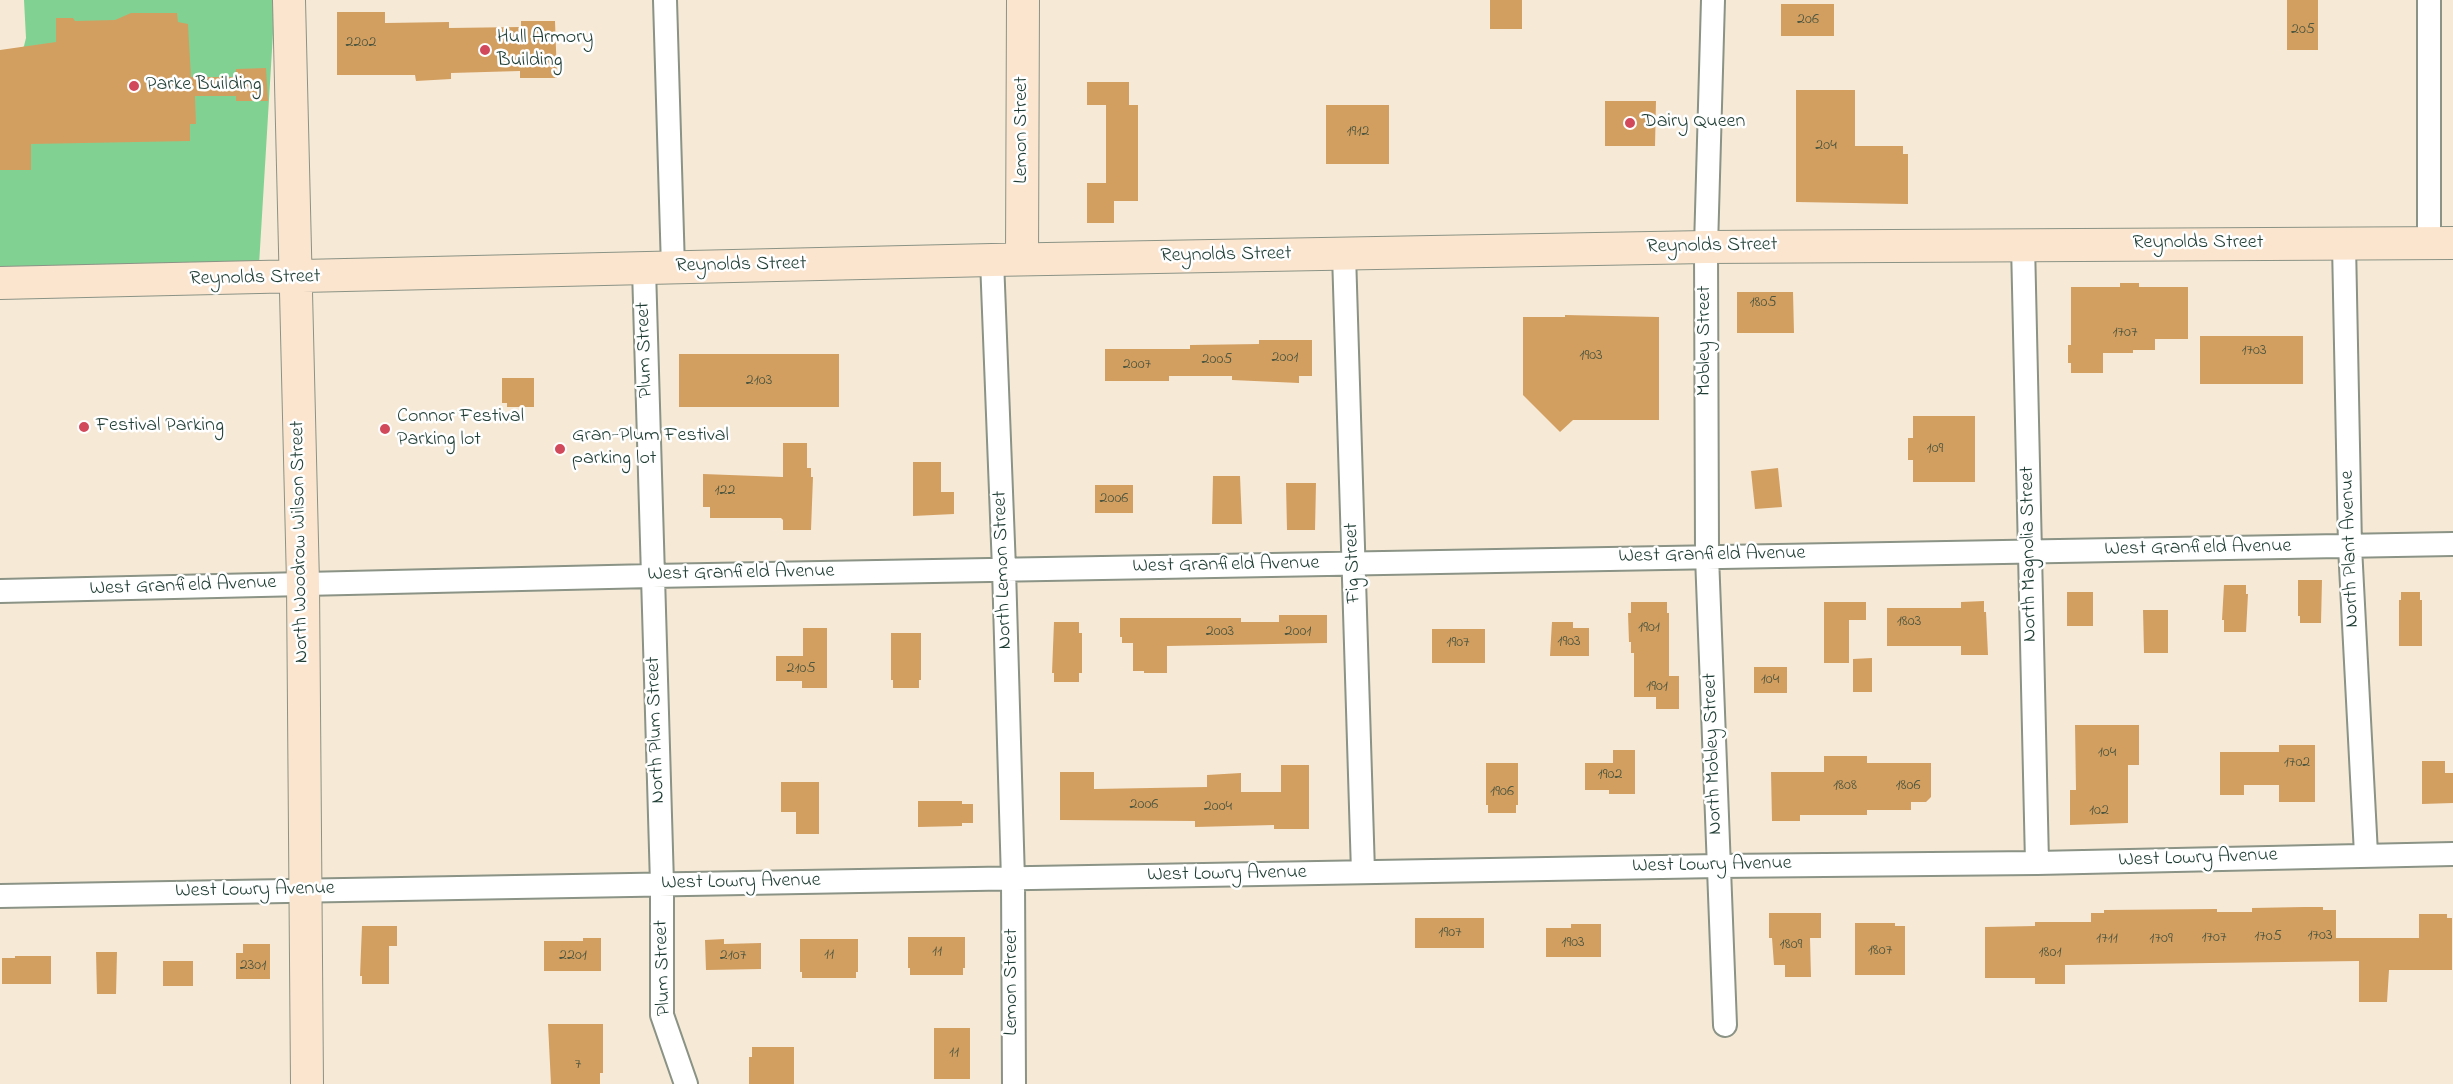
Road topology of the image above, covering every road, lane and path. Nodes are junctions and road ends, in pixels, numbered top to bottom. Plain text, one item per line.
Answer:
1 (289, 0) edge
2 (665, 0) edge
3 (1023, 0) edge
4 (1713, 0) edge
5 (2429, 0) edge
6 (2441, 243) edge
7 (2023, 244) junction
8 (2344, 244) junction
9 (1706, 247) junction
10 (1344, 254) junction
11 (1007, 260) junction
12 (658, 269) junction
13 (296, 278) junction
14 (0, 283) edge
15 (2453, 544) edge
16 (2350, 547) junction
17 (2030, 551) junction
18 (1707, 556) junction
19 (1354, 564) junction
20 (1004, 569) junction
21 (652, 576) junction
22 (303, 584) junction
23 (0, 591) edge
24 (2366, 854) junction
25 (2453, 854) edge
26 (2037, 863) junction
27 (1719, 866) junction
28 (1363, 872) junction
29 (1013, 880) junction
30 (662, 884) junction
31 (305, 890) junction
32 (0, 896) edge
33 (1725, 1025) dead end
34 (307, 1084) edge
35 (686, 1084) edge
36 (1014, 1084) edge

1 - 13 main road, North Woodrow Wilson Street
2 - 12 street, Plum Street
3 - 11 main road, Lemon Street
4 - 9 street, Mobley Street
5 - 6 street
6 - 8 main road, Reynolds Street
7 - 8 main road, Reynolds Street
7 - 9 main road, Reynolds Street
7 - 17 street, North Magnolia Street
8 - 16 street, North Plant Avenue
9 - 10 main road, Reynolds Street
9 - 18 street, Mobley Street
10 - 11 main road, Reynolds Street
10 - 19 street, Fig Street
11 - 12 main road, Reynolds Street
11 - 20 street, North Lemon Street
12 - 13 main road, Reynolds Street
12 - 21 street, Plum Street
13 - 14 main road, Reynolds Street
13 - 22 main road, North Woodrow Wilson Street
15 - 16 street, West Granfield Avenue
16 - 17 street, West Granfield Avenue
16 - 24 street, North Plant Avenue
17 - 18 street, West Granfield Avenue
17 - 26 street, North Magnolia Street
18 - 19 street, West Granfield Avenue
18 - 27 street, North Mobley Street
19 - 20 street, West Granfield Avenue
19 - 28 street, Fig Street
20 - 21 street, West Granfield Avenue
20 - 29 street, North Lemon Street
21 - 22 street, West Granfield Avenue
21 - 30 street, North Plum Street
22 - 23 street, West Granfield Avenue
22 - 31 main road, North Woodrow Wilson Street
24 - 25 street, West Lowry Avenue
24 - 26 street, West Lowry Avenue
26 - 27 street, West Lowry Avenue
27 - 28 street, West Lowry Avenue
27 - 33 street, North Mobley Street
28 - 29 street, West Lowry Avenue
29 - 30 street, West Lowry Avenue
29 - 36 street, Lemon Street
30 - 31 street, West Lowry Avenue
30 - 35 street, Plum Street
31 - 32 street, West Lowry Avenue
31 - 34 main road, North Woodrow Wilson Street

